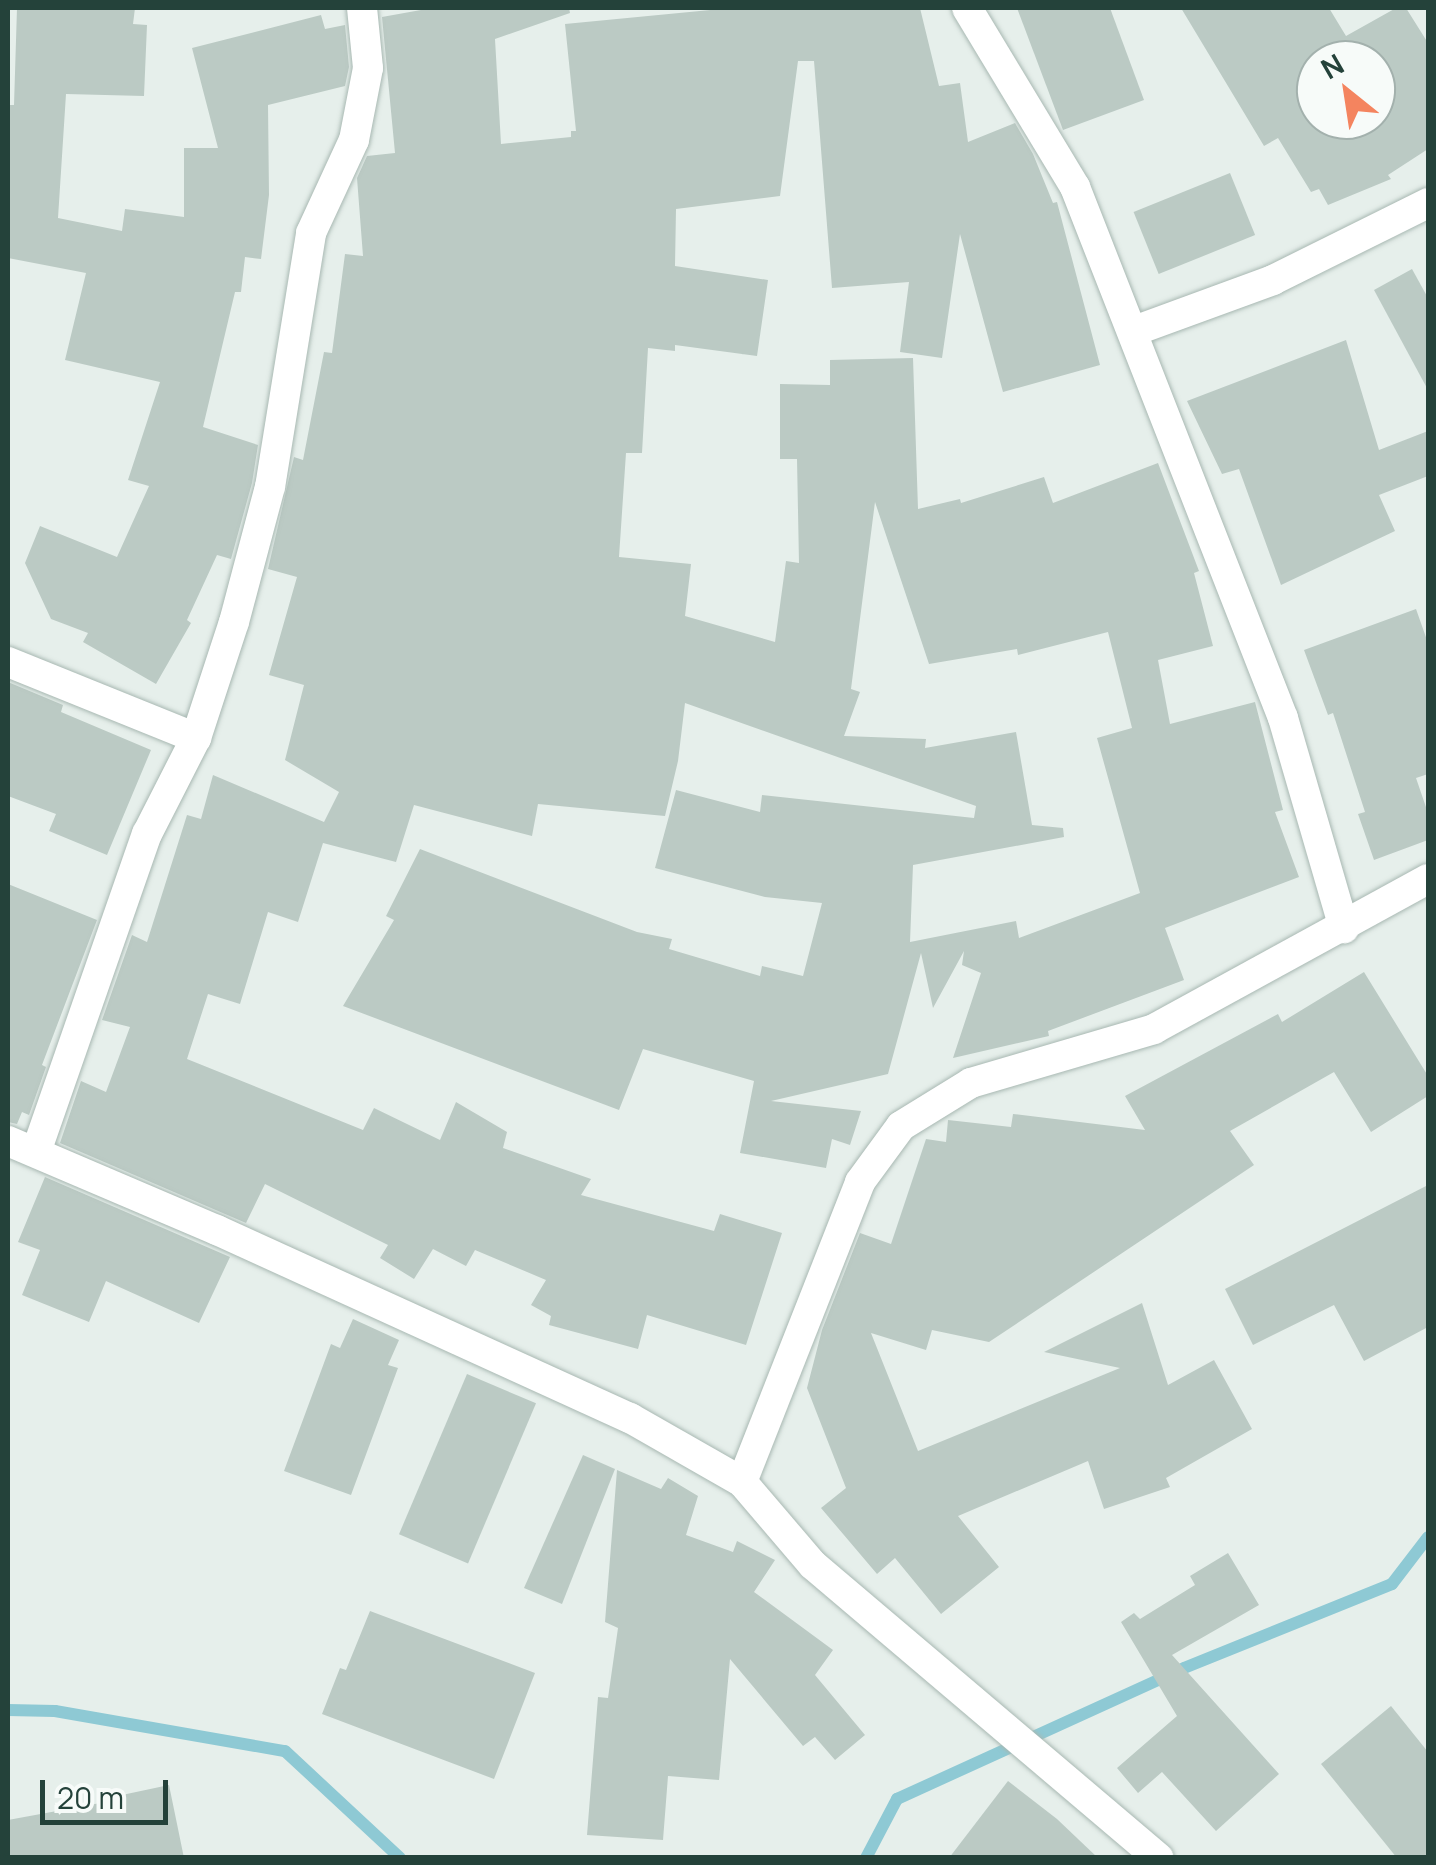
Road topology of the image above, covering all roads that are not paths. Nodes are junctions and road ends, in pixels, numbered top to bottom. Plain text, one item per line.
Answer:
1 (362, 8) edge
2 (967, 8) edge
3 (1428, 202) edge
4 (1134, 331) junction
5 (8, 662) edge
6 (196, 738) junction
7 (1428, 879) edge
8 (1344, 928) junction
9 (22, 1146) edge
10 (742, 1482) junction
11 (1159, 1858) edge

1 - 6 street
2 - 4 street
3 - 4 street
4 - 8 street
5 - 6 street
6 - 9 street
7 - 8 street
8 - 10 street
9 - 10 street
10 - 11 street

